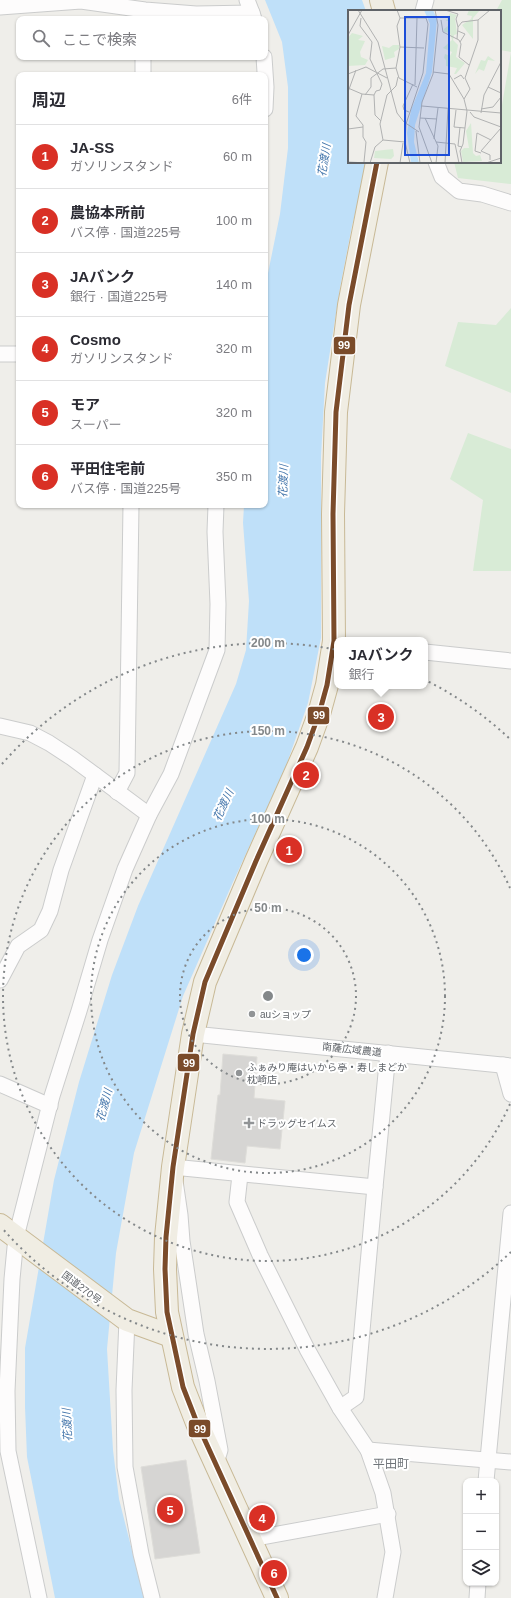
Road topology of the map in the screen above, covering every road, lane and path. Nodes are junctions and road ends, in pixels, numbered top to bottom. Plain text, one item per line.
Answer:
1 (381, 0) edge
2 (426, 0) edge
3 (81, 1) edge
4 (0, 7) edge
5 (384, 10) edge
6 (423, 10) edge
7 (251, 11) edge
8 (145, 15) edge
9 (143, 60) edge
10 (264, 60) edge
11 (143, 72) edge
12 (265, 72) edge
13 (377, 163) edge
14 (436, 163) edge
15 (511, 203) edge
16 (0, 354) edge
17 (16, 354) edge
18 (131, 508) edge
19 (216, 508) edge
20 (335, 637) edge
21 (334, 647) edge
22 (428, 652) edge
23 (511, 661) edge
24 (0, 726) edge
25 (95, 775) junction
26 (118, 792) junction
27 (149, 815) junction
28 (0, 980) edge
29 (193, 1034) junction
30 (388, 1053) junction
31 (507, 1065) edge
32 (0, 1084) edge
33 (511, 1094) edge
34 (50, 1106) junction
35 (174, 1167) junction
36 (240, 1175) junction
37 (374, 1187) junction
38 (511, 1213) edge
39 (13, 1235) edge
40 (125, 1319) junction
41 (171, 1336) junction
42 (340, 1408) junction
43 (368, 1450) junction
44 (4, 1453) edge
45 (488, 1459) junction
46 (511, 1462) edge
47 (216, 1464) junction
48 (486, 1478) edge
49 (388, 1514) junction
50 (250, 1539) junction
51 (478, 1586) edge
52 (39, 1598) edge
53 (152, 1598) edge
54 (277, 1598) edge
55 (385, 1598) edge
56 (477, 1598) edge

1 - 5 highway
2 - 6 street
3 - 4 street
3 - 8 street
7 - 8 street
9 - 11 street
10 - 12 street
13 - 20 highway
14 - 15 street
16 - 17 street
18 - 26 street
19 - 27 street
21 - 29 highway
22 - 23 street
24 - 25 street
25 - 26 street
25 - 28 street
26 - 27 street
27 - 34 street
29 - 30 street, 南薩広域農道
29 - 35 highway
30 - 31 street, 南薩広域農道
30 - 37 street
31 - 33 street
32 - 34 street
34 - 39 street
35 - 36 street
35 - 41 highway
35 - 47 street
36 - 37 street
36 - 42 street
37 - 42 street
38 - 45 street
39 - 40 highway, 国道270号
39 - 44 street
40 - 41 highway, 国道270号
40 - 53 street
41 - 47 highway
42 - 43 street
43 - 45 street
43 - 49 street
44 - 52 street
45 - 46 street
45 - 48 street
47 - 50 highway
49 - 50 street
49 - 55 street
50 - 54 highway
51 - 56 street

